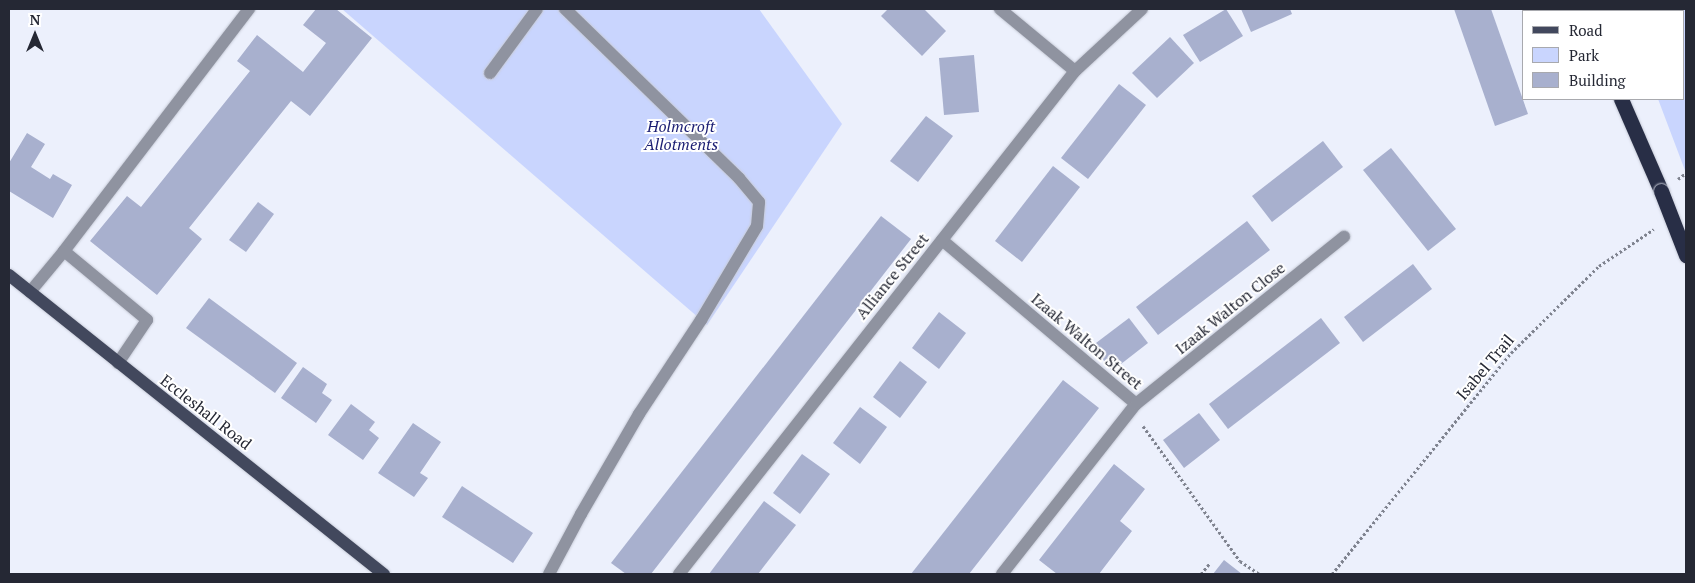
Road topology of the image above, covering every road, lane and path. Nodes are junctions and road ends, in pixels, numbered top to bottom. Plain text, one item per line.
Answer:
1 (249, 9) edge
2 (537, 9) edge
3 (565, 9) edge
4 (1000, 9) edge
5 (1142, 9) edge
6 (1076, 71) junction
7 (490, 73) dead end
8 (1621, 100) edge
9 (1658, 227) dead end
10 (1344, 237) dead end
11 (942, 240) junction
12 (64, 251) junction
13 (1686, 255) edge
14 (9, 276) edge
15 (30, 292) junction
16 (118, 363) junction
17 (1136, 404) junction
18 (1210, 563) dead end
19 (384, 574) edge
20 (549, 574) edge
21 (679, 574) edge
22 (1004, 574) edge
23 (1201, 574) edge
24 (1259, 574) edge
25 (1332, 574) edge

1 - 12 street
2 - 7 street
3 - 20 street
4 - 6 street
5 - 6 street, Alliance Street
6 - 11 street, Alliance Street
8 - 13 highway, bridge
9 - 25 path, Isabel Trail
10 - 17 street, Izaak Walton Close
11 - 17 street, Izaak Walton Street
11 - 21 street, Alliance Street
12 - 15 street
12 - 16 street
14 - 15 main road, Eccleshall Road
15 - 16 main road, Eccleshall Road
16 - 19 main road, Eccleshall Road
17 - 22 street, Izaak Walton Street
17 - 24 path
18 - 23 path

